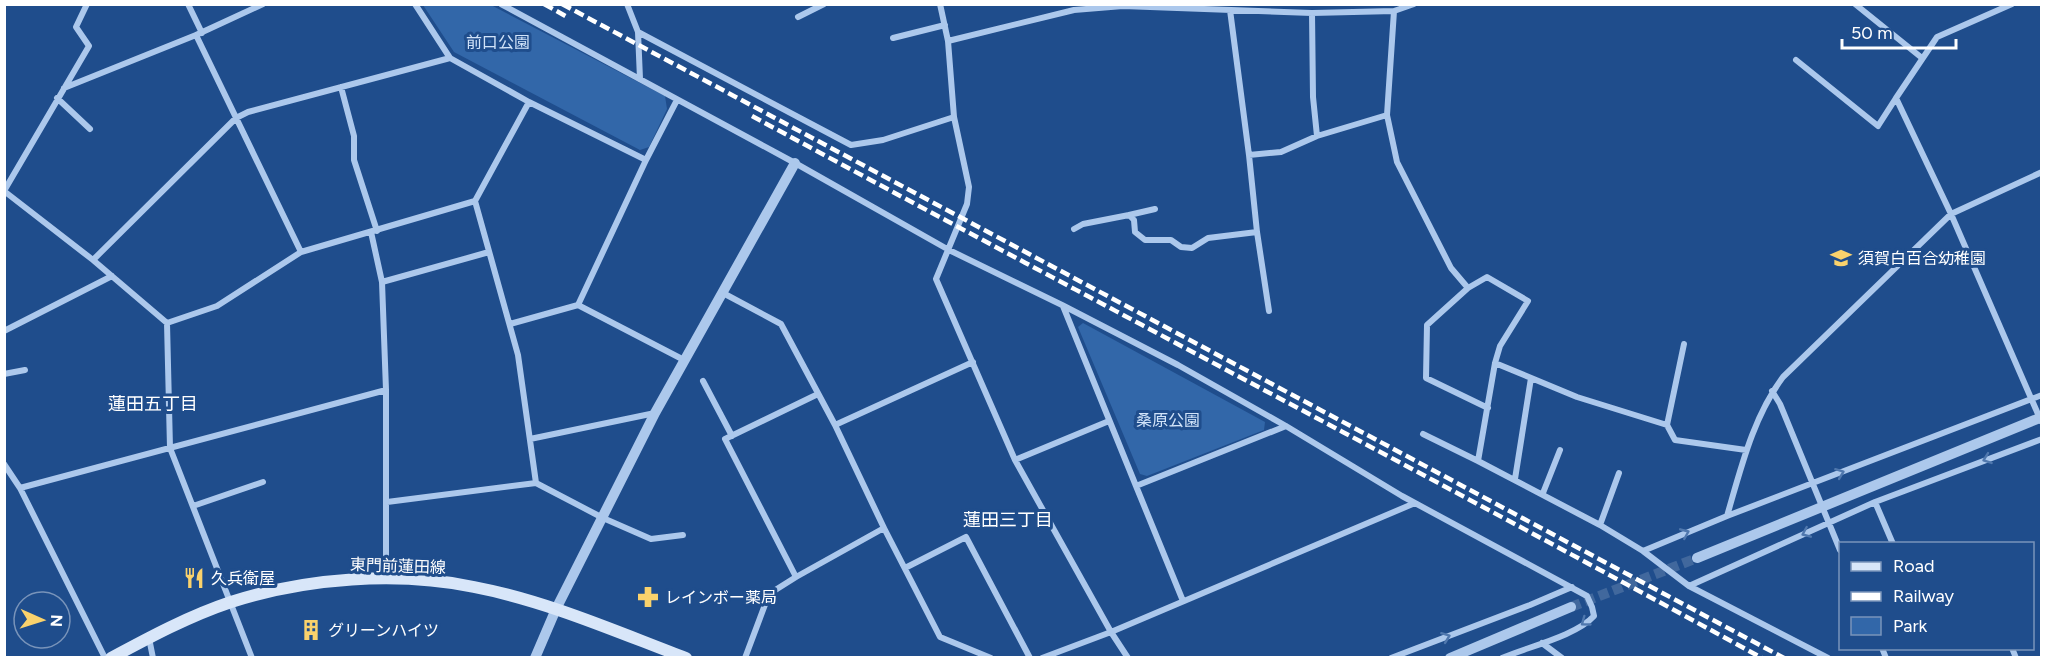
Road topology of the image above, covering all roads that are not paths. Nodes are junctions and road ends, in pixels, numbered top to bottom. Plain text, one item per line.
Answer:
1 (87, 4) edge
2 (188, 4) edge
3 (262, 4) edge
4 (416, 4) edge
5 (501, 4) edge
6 (627, 4) edge
7 (824, 4) edge
8 (940, 4) edge
9 (1414, 4) edge
10 (1855, 4) edge
11 (2012, 4) edge
12 (1074, 7) edge
13 (1192, 7) edge
14 (1863, 7) edge
15 (1390, 9) edge
16 (1230, 10) junction
17 (1312, 13) junction
18 (798, 17) dead end
19 (945, 25) junction
20 (638, 32) junction
21 (199, 34) junction
22 (893, 38) dead end
23 (948, 41) junction
24 (450, 58) junction
25 (1922, 58) junction
26 (1796, 60) dead end
27 (640, 79) junction
28 (341, 87) junction
29 (64, 88) junction
30 (57, 98) junction
31 (1896, 98) junction
32 (677, 100) junction
33 (529, 102) junction
34 (1388, 115) junction
35 (954, 117) junction
36 (236, 118) junction
37 (90, 129) dead end
38 (1317, 136) junction
39 (1249, 155) junction
40 (646, 160) junction
41 (795, 163) junction
42 (2042, 172) edge
43 (4, 191) edge
44 (474, 201) junction
45 (1155, 209) dead end
46 (1951, 214) junction
47 (1129, 215) junction
48 (1074, 229) dead end
49 (374, 232) junction
50 (1257, 232) junction
51 (949, 250) junction
52 (302, 252) junction
53 (489, 252) junction
54 (93, 260) junction
55 (112, 276) junction
56 (382, 282) junction
57 (1468, 288) junction
58 (723, 293) junction
59 (578, 305) junction
60 (1062, 305) junction
61 (1269, 311) dead end
62 (167, 323) junction
63 (510, 324) junction
64 (4, 331) edge
65 (1684, 344) dead end
66 (684, 360) junction
67 (973, 362) junction
68 (1495, 363) junction
69 (25, 370) dead end
70 (4, 374) edge
71 (1531, 378) junction
72 (703, 381) dead end
73 (386, 390) junction
74 (1772, 391) junction
75 (818, 394) junction
76 (2042, 395) edge
77 (2032, 402) junction
78 (1488, 408) junction
79 (655, 413) junction
80 (2042, 417) edge
81 (1109, 421) junction
82 (2042, 422) edge
83 (836, 425) junction
84 (1667, 425) junction
85 (1286, 426) junction
86 (1423, 434) dead end
87 (732, 436) junction
88 (530, 439) junction
89 (2042, 439) edge
90 (170, 448) junction
91 (1560, 450) dead end
92 (1746, 450) junction
93 (1015, 460) junction
94 (1478, 461) junction
95 (4, 464) edge
96 (1619, 473) dead end
97 (1515, 479) junction
98 (263, 482) dead end
99 (536, 483) junction
100 (1136, 486) junction
101 (1814, 487) junction
102 (20, 488) junction
103 (1543, 493) junction
104 (387, 502) junction
105 (1875, 502) junction
106 (1415, 503) junction
107 (193, 506) junction
108 (1727, 516) junction
109 (603, 518) junction
110 (1828, 520) junction
111 (1600, 525) junction
112 (884, 528) junction
113 (683, 535) dead end
114 (1893, 542) edge
115 (1839, 548) edge
116 (1643, 551) junction
117 (1697, 558) tunnel mouth
118 (905, 568) junction
119 (796, 577) junction
120 (386, 579) junction
121 (1689, 586) junction
122 (1572, 587) junction
123 (1183, 601) junction
124 (230, 602) junction
125 (1571, 607) tunnel mouth
126 (556, 609) junction
127 (1111, 632) junction
128 (149, 638) junction
129 (1542, 643) junction
130 (1555, 655) edge
131 (105, 657) edge
132 (111, 657) edge
133 (153, 657) edge
134 (252, 657) edge
135 (535, 657) edge
136 (686, 657) edge
137 (745, 657) edge
138 (991, 657) edge
139 (1030, 657) edge
140 (1042, 657) edge
141 (1128, 657) edge
142 (1391, 657) edge
143 (1450, 657) edge
144 (1502, 657) edge
145 (1562, 657) edge
146 (1828, 657) edge

1 - 29 street
2 - 21 street
3 - 21 street
4 - 24 street
5 - 27 street
6 - 20 street
7 - 18 street
8 - 19 street
9 - 15 street
10 - 14 street
11 - 25 street
12 - 13 street
12 - 23 street
13 - 16 street
14 - 25 street
15 - 17 street
15 - 34 street
16 - 17 street
16 - 39 street
17 - 38 street
19 - 22 street
19 - 23 street
20 - 27 street
20 - 35 street
21 - 29 street
21 - 36 street
23 - 35 street
24 - 28 street
24 - 33 street
25 - 31 street
26 - 31 street
27 - 32 street
28 - 36 street
28 - 49 street
29 - 30 street
30 - 37 street
30 - 43 street
31 - 46 street
32 - 40 street
32 - 41 street
33 - 40 street
33 - 44 street
34 - 38 street
34 - 57 street
35 - 51 street
36 - 52 street
36 - 54 street
38 - 39 street
39 - 50 street
40 - 59 street
41 - 51 street
41 - 58 street
42 - 46 street
43 - 54 street
44 - 49 street
44 - 53 street
45 - 47 street
46 - 74 street
46 - 77 street
47 - 48 street
47 - 50 street
49 - 52 street
49 - 56 street
50 - 61 street
51 - 60 street
51 - 67 street
52 - 62 street
53 - 56 street
53 - 63 street
54 - 55 street
55 - 62 street
55 - 64 street
56 - 73 street
57 - 68 street
57 - 78 street
58 - 66 street
58 - 75 street
59 - 63 street
59 - 66 street
60 - 81 street
60 - 85 street
62 - 90 street
63 - 88 street
65 - 84 street
66 - 79 street
67 - 83 street
67 - 93 street
68 - 71 street
68 - 78 street
69 - 70 street
71 - 84 street
71 - 97 street
72 - 87 street
73 - 90 street
73 - 104 street
74 - 92 street
74 - 101 street
75 - 83 street
75 - 87 street
76 - 77 street
77 - 82 street
101 -> 77 street
78 - 94 street
79 - 88 street
79 - 109 street
80 - 117 street
81 - 93 street
81 - 100 street
83 - 112 street
84 - 92 street
85 - 100 street
85 - 106 street
86 - 94 street
87 - 119 street
88 - 99 street
89 -> 105 street
90 - 102 street
90 - 107 street
91 - 103 street
92 - 108 street
93 - 127 street
94 - 97 street
95 - 102 street
96 - 111 street
97 - 103 street
98 - 107 street
99 - 104 street
99 - 109 street
100 - 123 street
101 - 108 street
101 - 110 street
102 - 131 street
103 - 111 street
104 - 120 street
105 - 110 street
105 - 114 street
106 - 122 street
106 - 123 street
107 - 124 street
116 -> 108 street
109 - 113 street
109 - 126 street
110 - 115 street
110 -> 121 street
111 - 116 street
112 - 118 street
112 - 119 street
116 - 121 street
118 - 138 street
118 - 139 street
119 - 137 street
120 - 124 main road, 東門前蓮田線
120 - 126 main road, 東門前蓮田線
121 - 146 street
122 -> 129 street
142 -> 122 street
123 - 127 street
124 - 128 main road, 東門前蓮田線
124 - 134 street
125 - 143 street
126 - 135 street
126 - 136 main road, 東門前蓮田線
127 - 140 street
127 - 141 street
128 - 132 main road, 東門前蓮田線
128 - 133 street
129 - 130 street
129 - 144 street
130 - 145 street

